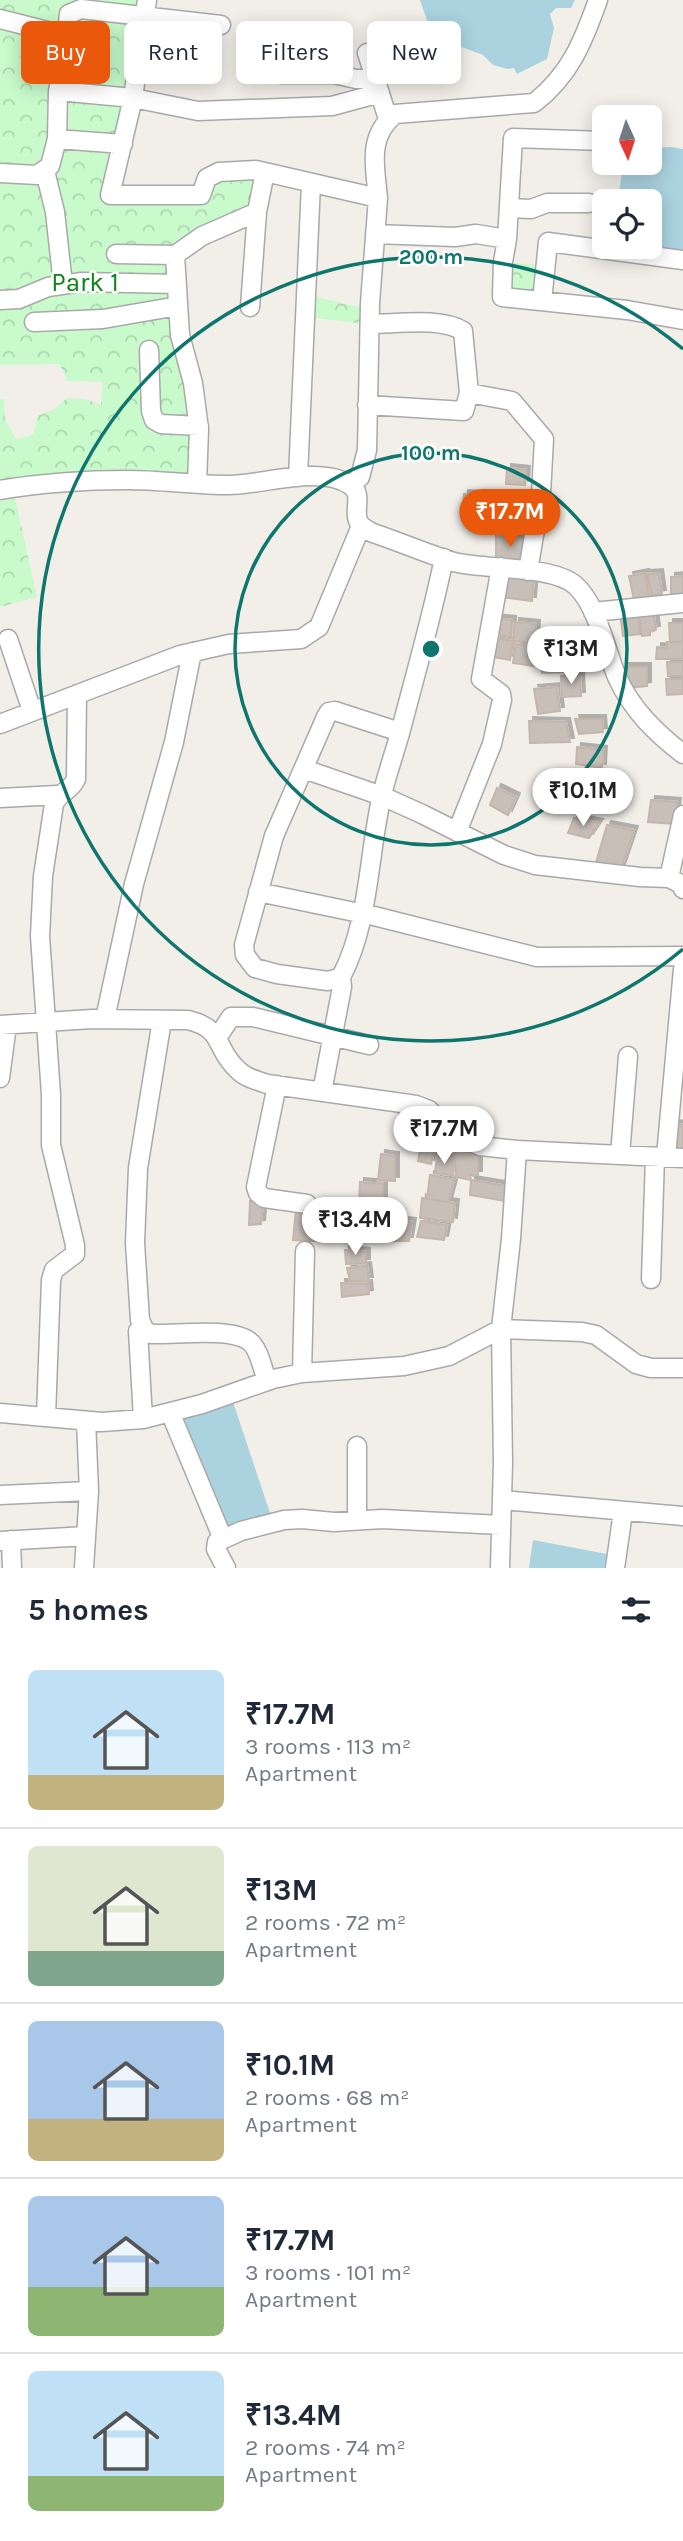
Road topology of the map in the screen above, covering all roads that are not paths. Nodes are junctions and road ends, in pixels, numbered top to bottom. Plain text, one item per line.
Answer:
1 (598, 0) edge
2 (146, 8) edge
3 (0, 19) edge
4 (69, 21) edge
5 (203, 21) edge
6 (21, 24) edge
7 (353, 78) edge
8 (59, 84) edge
9 (378, 86) junction
10 (58, 91) junction
11 (133, 98) junction
12 (388, 119) junction
13 (57, 139) junction
14 (592, 141) edge
15 (123, 144) junction
16 (45, 171) junction
17 (265, 172) junction
18 (0, 173) edge
19 (311, 183) junction
20 (378, 198) junction
21 (589, 204) dead end
22 (509, 208) junction
23 (257, 212) junction
24 (375, 234) junction
25 (508, 239) junction
26 (116, 254) dead end
27 (174, 255) junction
28 (683, 260) edge
29 (177, 284) junction
30 (63, 285) junction
31 (0, 300) edge
32 (542, 301) junction
33 (178, 306) junction
34 (250, 307) dead end
35 (683, 320) edge
36 (34, 321) dead end
37 (370, 324) junction
38 (149, 350) dead end
39 (469, 393) junction
40 (367, 405) junction
41 (199, 426) junction
42 (298, 477) junction
43 (197, 483) junction
44 (351, 485) junction
45 (0, 490) edge
46 (361, 526) junction
47 (443, 558) junction
48 (501, 567) junction
49 (528, 571) junction
50 (683, 603) edge
51 (593, 612) junction
52 (8, 639) dead end
53 (192, 652) junction
54 (77, 694) junction
55 (32, 712) junction
56 (0, 724) edge
57 (400, 732) junction
58 (683, 754) edge
59 (304, 769) junction
60 (57, 795) junction
61 (382, 796) junction
62 (0, 798) edge
63 (683, 815) edge
64 (457, 832) junction
65 (676, 884) edge
66 (258, 892) junction
67 (362, 914) junction
68 (683, 956) edge
69 (683, 970) edge
70 (341, 977) junction
71 (681, 1005) edge
72 (105, 1019) junction
73 (162, 1020) junction
74 (45, 1023) junction
75 (3, 1025) edge
76 (332, 1036) junction
77 (217, 1038) junction
78 (369, 1045) dead end
79 (628, 1056) dead end
80 (0, 1078) edge
81 (277, 1086) junction
82 (322, 1092) junction
83 (517, 1150) junction
84 (620, 1155) junction
85 (668, 1157) edge
86 (307, 1204) dead end
87 (305, 1251) dead end
88 (651, 1279) dead end
89 (501, 1329) junction
90 (138, 1331) dead end
91 (683, 1368) edge
92 (302, 1373) junction
93 (267, 1381) junction
94 (170, 1412) junction
95 (0, 1413) edge
96 (46, 1416) junction
97 (143, 1419) junction
98 (86, 1420) junction
99 (357, 1446) dead end
100 (89, 1492) junction
101 (0, 1495) edge
102 (502, 1500) junction
103 (623, 1512) junction
104 (214, 1516) junction
105 (683, 1516) edge
106 (357, 1520) junction
107 (501, 1525) junction
108 (252, 1528) junction
109 (86, 1536) junction
110 (223, 1539) junction
111 (5, 1541) edge
112 (12, 1568) edge
113 (84, 1568) edge
114 (226, 1568) edge
115 (500, 1568) edge
116 (615, 1568) edge

1 - 12 street
2 - 4 street
2 - 5 street
2 - 11 street
3 - 6 street
7 - 9 street
8 - 10 street
9 - 11 street
9 - 12 street
10 - 11 street
10 - 13 street
11 - 15 street
12 - 20 street
13 - 15 street
13 - 16 street
14 - 22 street
15 - 17 street
16 - 18 street
16 - 30 street
17 - 19 street
17 - 23 street
19 - 20 street
19 - 42 street
20 - 24 street
21 - 22 street
22 - 25 street
23 - 27 street
23 - 34 street
24 - 25 street
24 - 37 street
25 - 32 street
26 - 27 street
27 - 29 street
28 - 32 street
29 - 30 street
29 - 33 street
30 - 31 street
32 - 35 street
33 - 36 street
33 - 41 street
37 - 39 street
37 - 40 street
38 - 41 street
39 - 40 street
39 - 49 street
40 - 44 street
41 - 43 street
42 - 43 street
42 - 44 street
43 - 45 street
44 - 46 street
46 - 47 street
46 - 53 street
47 - 48 street
47 - 57 street
48 - 49 street
48 - 64 street
49 - 51 street
50 - 51 street
51 - 58 street
52 - 55 street
53 - 54 street
53 - 72 street
54 - 55 street
54 - 60 street
55 - 56 street
57 - 59 street
57 - 61 street
59 - 61 street
59 - 66 street
60 - 62 street
60 - 74 street
61 - 64 street
61 - 67 street
63 - 65 street
64 - 65 street
66 - 67 street
66 - 70 street
67 - 68 street
67 - 70 street
69 - 71 street
70 - 76 street
71 - 85 street
72 - 73 street
72 - 74 street
73 - 77 street
73 - 93 street
74 - 75 street
74 - 96 street
75 - 80 street
76 - 77 street
76 - 78 street
76 - 82 street
77 - 81 street
79 - 84 street
81 - 82 street
81 - 86 street
82 - 83 street
83 - 84 street
83 - 89 street
84 - 85 street
85 - 88 street
87 - 92 street
89 - 91 street
89 - 92 street
89 - 102 street
90 - 97 street
92 - 93 street
93 - 94 street
94 - 97 street
94 - 104 street
95 - 96 street
96 - 98 street
97 - 98 street
98 - 100 street
99 - 106 street
100 - 101 street
100 - 109 street
102 - 103 street
102 - 107 street
103 - 105 street
103 - 116 street
104 - 108 street
104 - 110 street
106 - 107 street
106 - 108 street
107 - 115 street
108 - 110 street
109 - 111 street
109 - 113 street
110 - 114 street
111 - 112 street

